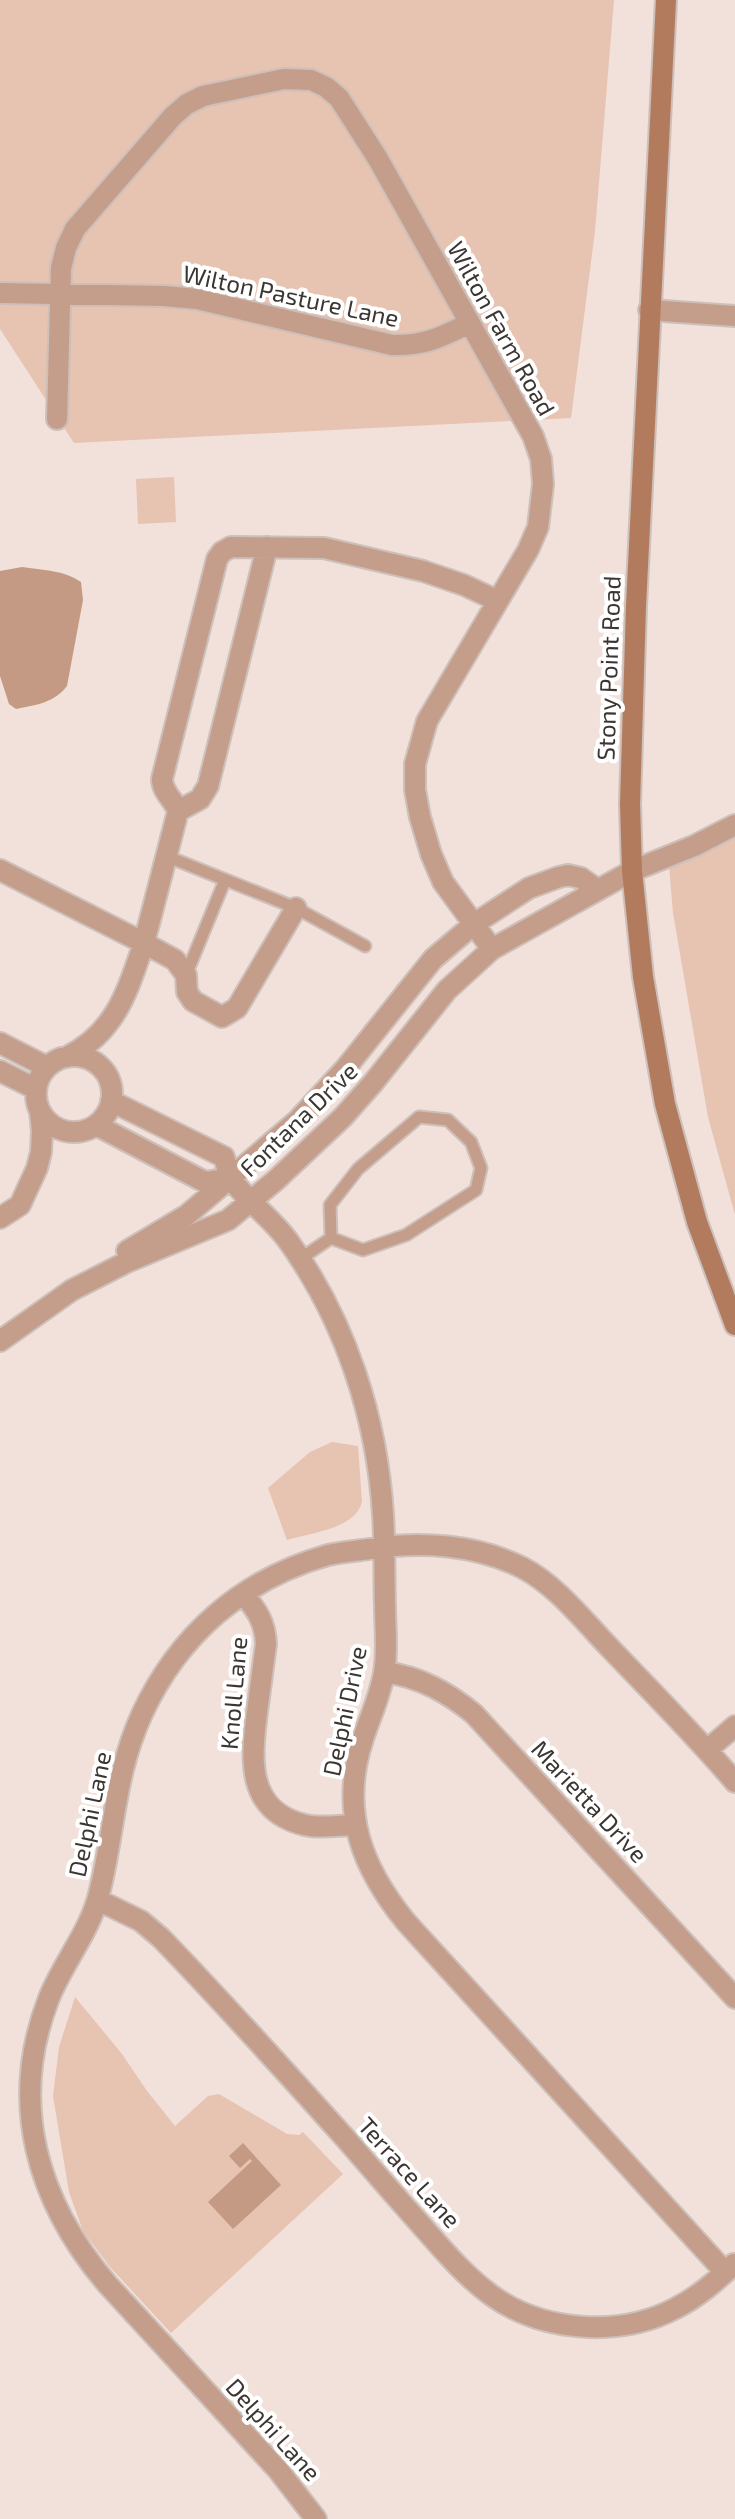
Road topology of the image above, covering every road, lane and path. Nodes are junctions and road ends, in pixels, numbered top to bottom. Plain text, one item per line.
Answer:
1 (666, 0) edge
2 (0, 293) edge
3 (60, 294) junction
4 (649, 310) junction
5 (735, 316) edge
6 (470, 323) junction
7 (57, 419) dead end
8 (267, 547) junction
9 (498, 601) junction
10 (178, 811) junction
11 (735, 825) edge
12 (166, 856) junction
13 (0, 870) edge
14 (632, 871) junction
15 (225, 880) junction
16 (598, 890) junction
17 (296, 908) junction
18 (474, 924) junction
19 (144, 943) junction
20 (365, 946) dead end
21 (492, 949) junction
22 (186, 975) junction
23 (111, 1023) junction
24 (0, 1043) edge
25 (67, 1057) junction
26 (47, 1067) junction
27 (0, 1071) edge
28 (36, 1089) junction
29 (110, 1091) junction
30 (40, 1111) junction
31 (90, 1128) junction
32 (37, 1168) junction
33 (230, 1178) junction
34 (252, 1200) junction
35 (0, 1218) edge
36 (331, 1238) junction
37 (300, 1259) junction
38 (72, 1290) junction
39 (735, 1325) edge
40 (0, 1341) edge
41 (384, 1547) junction
42 (243, 1594) junction
43 (385, 1672) junction
44 (735, 1726) edge
45 (707, 1750) junction
46 (735, 1782) edge
47 (355, 1825) junction
48 (98, 1900) junction
49 (735, 1998) edge
50 (730, 2268) edge
51 (316, 2519) edge

1 - 4 main road, Stony Point Road
2 - 3 street, Wilton Pasture Lane
3 - 6 street, Wilton Pasture Lane
3 - 6 street, Wilton Farm Road
3 - 7 street, Wilton Farm Road
4 - 5 street
4 - 14 main road, Stony Point Road
6 - 9 street, Wilton Farm Road
8 - 9 street
8 - 10 street
8 - 10 street
9 - 18 street, Wilton Farm Road
10 - 12 street
11 - 14 street, Fontana Drive
12 - 15 lane
12 - 19 street
13 - 19 street
14 - 16 street, Fontana Drive
14 - 39 main road, Stony Point Road
15 - 17 lane
15 - 22 lane
16 - 18 street
16 - 21 street, Fontana Drive
17 - 20 lane
17 - 22 street
18 - 21 street, Wilton Farm Road
18 - 33 street
19 - 22 street
19 - 23 street
21 - 34 street, Fontana Drive
23 - 25 street
23 - 29 street
24 - 26 street
25 - 26 street
25 - 29 street
26 - 28 street
27 - 28 street
28 - 30 street
29 - 31 street
29 - 33 street, Delphi Drive
30 - 31 street
30 - 32 street
31 - 32 street
31 - 33 street
32 - 35 street
33 - 34 street, Delphi Drive
33 - 38 street
34 - 37 street, Delphi Drive
34 - 38 street, Fontana Drive
36 - 36 lane
36 - 37 lane
37 - 41 street, Delphi Drive
38 - 40 street, Fontana Drive
41 - 42 street, Delphi Lane
41 - 43 street, Delphi Drive
41 - 45 street, Delphi Lane
42 - 47 street, Knoll Lane
42 - 48 street, Delphi Lane
43 - 47 street, Delphi Drive
43 - 49 street, Marietta Drive
44 - 45 street
45 - 46 street, Delphi Lane
47 - 50 street, Delphi Drive
48 - 50 street, Terrace Lane
48 - 51 street, Delphi Lane

